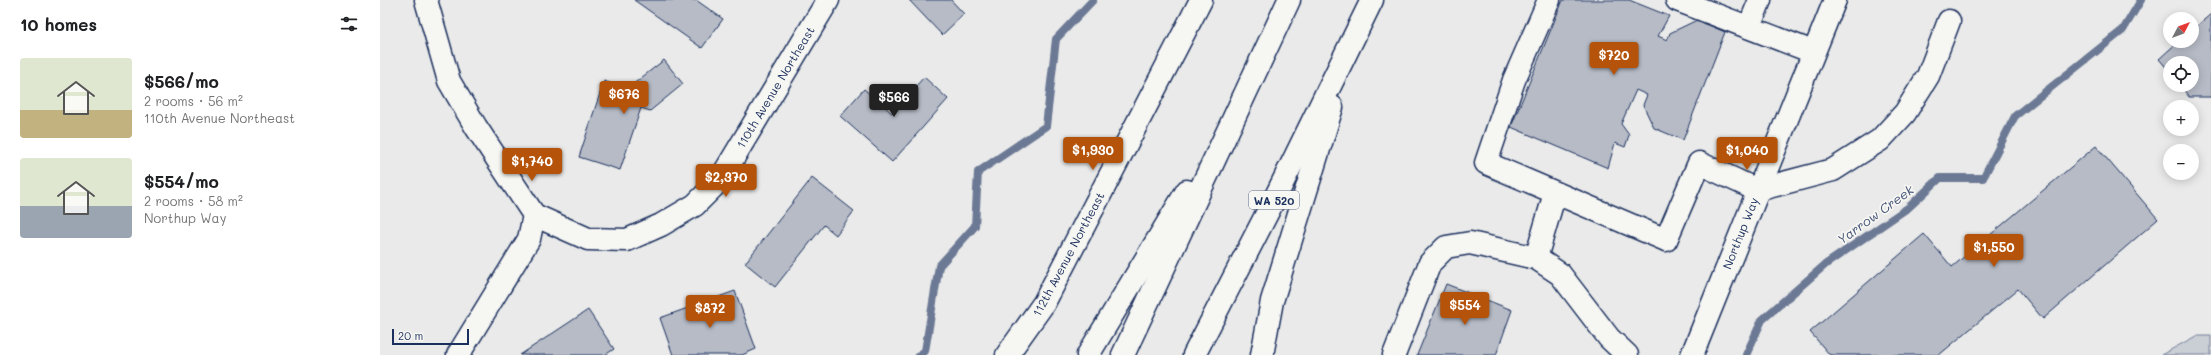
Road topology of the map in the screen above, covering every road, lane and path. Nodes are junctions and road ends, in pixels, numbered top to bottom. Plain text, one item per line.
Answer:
1 (426, 0) edge
2 (828, 0) edge
3 (1201, 0) edge
4 (1289, 0) edge
5 (1372, 0) edge
6 (1549, 0) edge
7 (1677, 0) edge
8 (1760, 0) edge
9 (1835, 0) edge
10 (1949, 21) dead end
11 (1749, 27) junction
12 (1352, 43) junction
13 (1813, 52) junction
14 (1252, 82) junction
15 (1758, 190) junction
16 (1555, 193) junction
17 (534, 215) junction
18 (1536, 258) junction
19 (458, 355) edge
20 (1007, 355) edge
21 (1088, 355) edge
22 (1123, 355) edge
23 (1194, 355) edge
24 (1262, 355) edge
25 (1394, 355) edge
26 (1626, 355) edge
27 (1692, 355) edge

1 - 17 main road
2 - 17 main road, 110th Avenue Northeast
3 - 20 main road, 112th Avenue Northeast
4 - 14 main road
5 - 12 main road, WA 520
6 - 16 main road
7 - 11 main road
8 - 11 main road
9 - 13 main road, Northup Way
10 - 15 main road
11 - 13 main road
12 - 23 main road, WA 520
12 - 24 main road
13 - 15 main road, Northup Way
14 - 21 main road
14 - 22 main road
15 - 16 main road
15 - 27 main road, Northup Way
16 - 18 main road
17 - 19 main road
18 - 25 main road
18 - 26 main road

